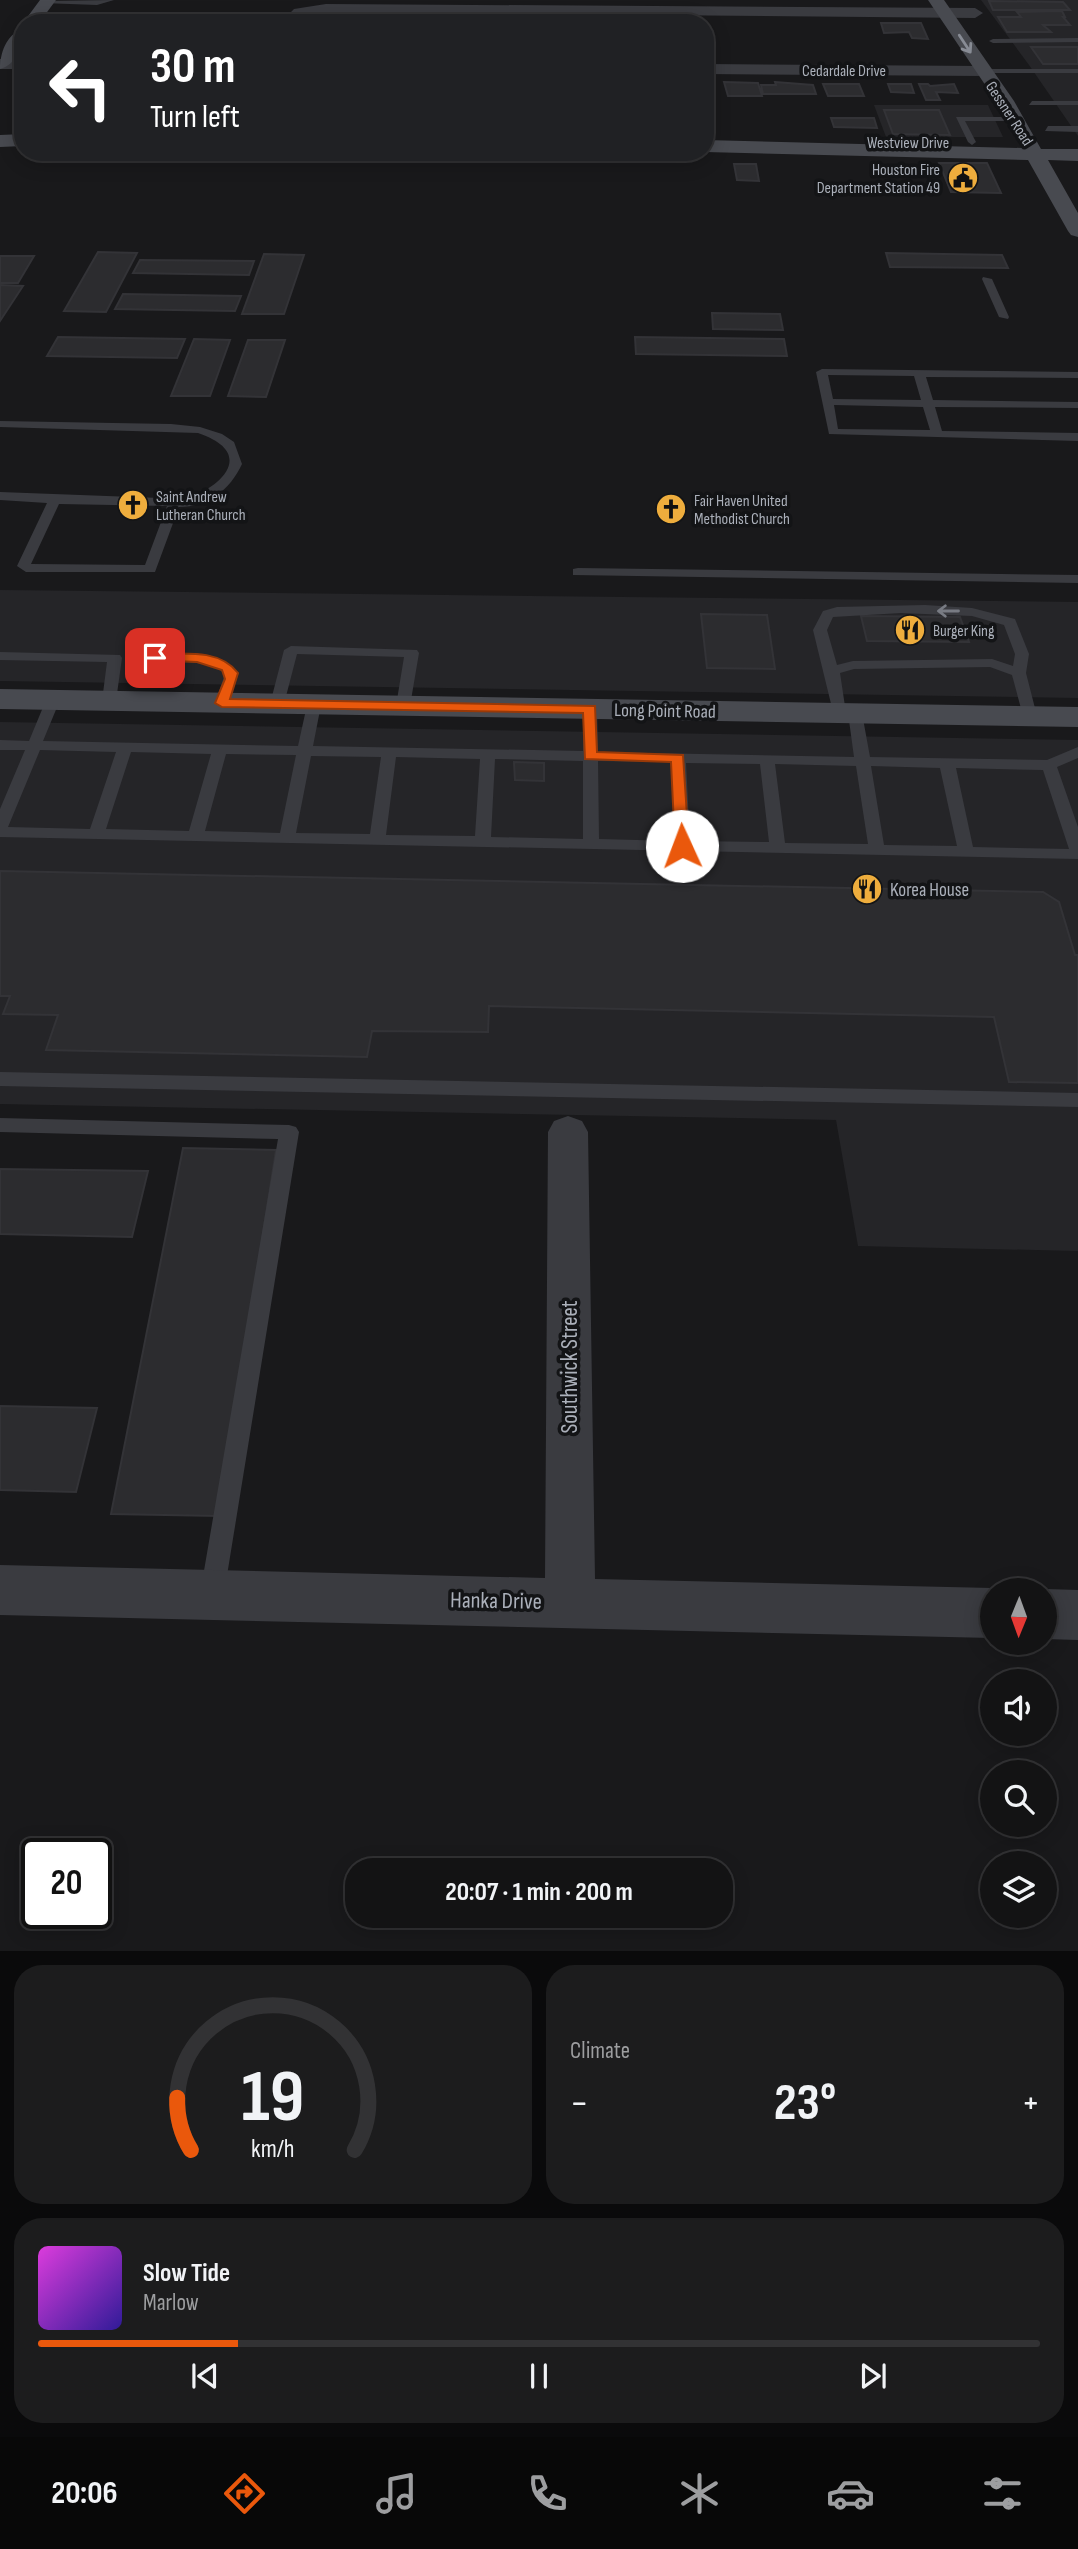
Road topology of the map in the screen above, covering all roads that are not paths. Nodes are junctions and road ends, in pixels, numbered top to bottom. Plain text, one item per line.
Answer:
1 (110, 0) edge
2 (47, 1) edge
3 (940, 6) edge
4 (970, 6) edge
5 (293, 14) edge
6 (1078, 40) edge
7 (993, 41) junction
8 (14, 46) edge
9 (0, 64) edge
10 (714, 69) edge
11 (982, 71) junction
12 (1012, 71) junction
13 (1054, 71) junction
14 (1078, 71) edge
15 (1062, 82) dead end
16 (1069, 93) dead end
17 (1078, 107) edge
18 (1035, 108) junction
19 (1016, 119) junction
20 (1078, 129) edge
21 (972, 142) junction
22 (1065, 145) edge
23 (714, 146) edge
24 (738, 147) junction
25 (1033, 148) junction
26 (1065, 178) edge
27 (1078, 231) edge
28 (987, 279) dead end
29 (1004, 317) dead end
30 (919, 373) junction
31 (1078, 375) edge
32 (827, 402) junction
33 (928, 404) junction
34 (1078, 405) edge
35 (0, 424) edge
36 (937, 434) junction
37 (1078, 437) edge
38 (0, 496) edge
39 (55, 500) junction
40 (174, 503) junction
41 (578, 572) dead end
42 (1078, 579) edge
43 (0, 656) edge
44 (155, 658) dead end
45 (832, 671) junction
46 (1019, 673) junction
47 (0, 699) edge
48 (53, 700) junction
49 (109, 701) junction
50 (222, 703) junction
51 (277, 704) junction
52 (314, 705) junction
53 (403, 706) junction
54 (590, 709) junction
55 (847, 713) junction
56 (1030, 716) junction
57 (1077, 720) edge
58 (0, 745) edge
59 (34, 746) junction
60 (125, 748) junction
61 (220, 750) junction
62 (304, 751) junction
63 (1078, 752) edge
64 (389, 753) junction
65 (488, 754) junction
66 (590, 756) junction
67 (678, 758) junction
68 (767, 760) junction
69 (863, 762) junction
70 (947, 763) junction
71 (1049, 765) junction
72 (0, 830) edge
73 (96, 834) junction
74 (196, 836) junction
75 (287, 838) junction
76 (377, 840) junction
77 (483, 842) junction
78 (591, 844) junction
79 (682, 846) junction
80 (778, 848) junction
81 (877, 850) junction
82 (966, 851) junction
83 (1078, 852) edge
84 (0, 1080) edge
85 (1078, 1100) edge
86 (0, 1125) edge
87 (568, 1132) dead end
88 (0, 1590) edge
89 (212, 1594) junction
90 (570, 1601) junction
91 (980, 1613) edge
92 (1057, 1614) edge
93 (1078, 1615) edge

1 - 2 lane
3 - 4 street
3 - 5 street
3 -> 11 main road, Gessner Road
4 - 7 main road, Gessner Road
6 - 7 lane
7 - 12 main road, Gessner Road
8 - 9 main road
10 - 11 street, Cedardale Drive
11 - 12 lane
11 - 19 main road, Gessner Road
12 - 13 lane
12 - 18 main road, Gessner Road
13 - 14 lane
13 - 15 lane
16 - 17 lane
17 - 18 lane
18 - 22 main road, Gessner Road
19 - 21 lane
19 - 25 main road, Gessner Road
20 - 22 lane
21 - 24 main road, Westview Drive
21 - 25 main road, Westview Drive
22 - 25 main road, Westview Drive
22 - 26 main road, Gessner Road
23 - 24 main road, Westview Drive
24 - 25 main road, Westview Drive
25 - 26 main road, Gessner Road
26 - 27 main road, Gessner Road
28 - 29 lane
30 - 31 lane
30 - 32 lane
30 - 33 lane
32 - 33 lane
32 - 36 lane
33 - 34 lane
33 - 36 lane
35 - 40 lane
36 - 37 lane
38 - 39 lane
39 - 40 lane
39 - 40 lane
41 - 42 lane
43 - 49 lane
44 - 50 lane
45 - 46 lane
46 -> 45 lane
45 - 55 lane
46 - 56 lane
47 - 48 main road, Long Point Road
48 - 49 main road, Long Point Road
48 - 59 lane
49 - 50 main road, Long Point Road
50 - 51 main road, Long Point Road
51 - 52 main road, Long Point Road
51 - 53 lane
52 - 53 main road, Long Point Road
52 - 62 lane
53 - 54 main road, Long Point Road
54 - 55 main road, Long Point Road
54 - 66 lane
55 - 56 main road, Long Point Road
55 - 69 lane
56 - 57 main road, Long Point Road
58 - 59 lane
59 - 60 lane
59 - 72 lane
60 - 61 lane
60 - 73 lane
61 - 62 lane
61 - 74 lane
62 - 64 lane
62 - 75 lane
63 - 71 lane
64 - 65 lane
64 - 76 lane
65 - 66 lane
65 - 77 lane
66 - 67 lane
66 - 78 lane
67 - 68 lane
67 - 79 lane
68 - 69 lane
68 - 80 lane
69 - 70 lane
69 - 81 lane
70 - 71 lane
70 - 82 lane
71 - 83 lane
72 - 73 lane
73 - 74 lane
74 - 75 lane
75 - 76 lane
76 - 77 lane
77 - 78 lane
78 - 79 lane
79 - 80 lane
80 - 81 lane
81 - 82 lane
82 - 83 lane
84 - 85 lane
86 - 89 lane
87 - 90 street, Southwick Street
88 - 89 street, Hanka Drive
89 - 90 street, Hanka Drive
90 - 91 street, Hanka Drive
92 - 93 street

